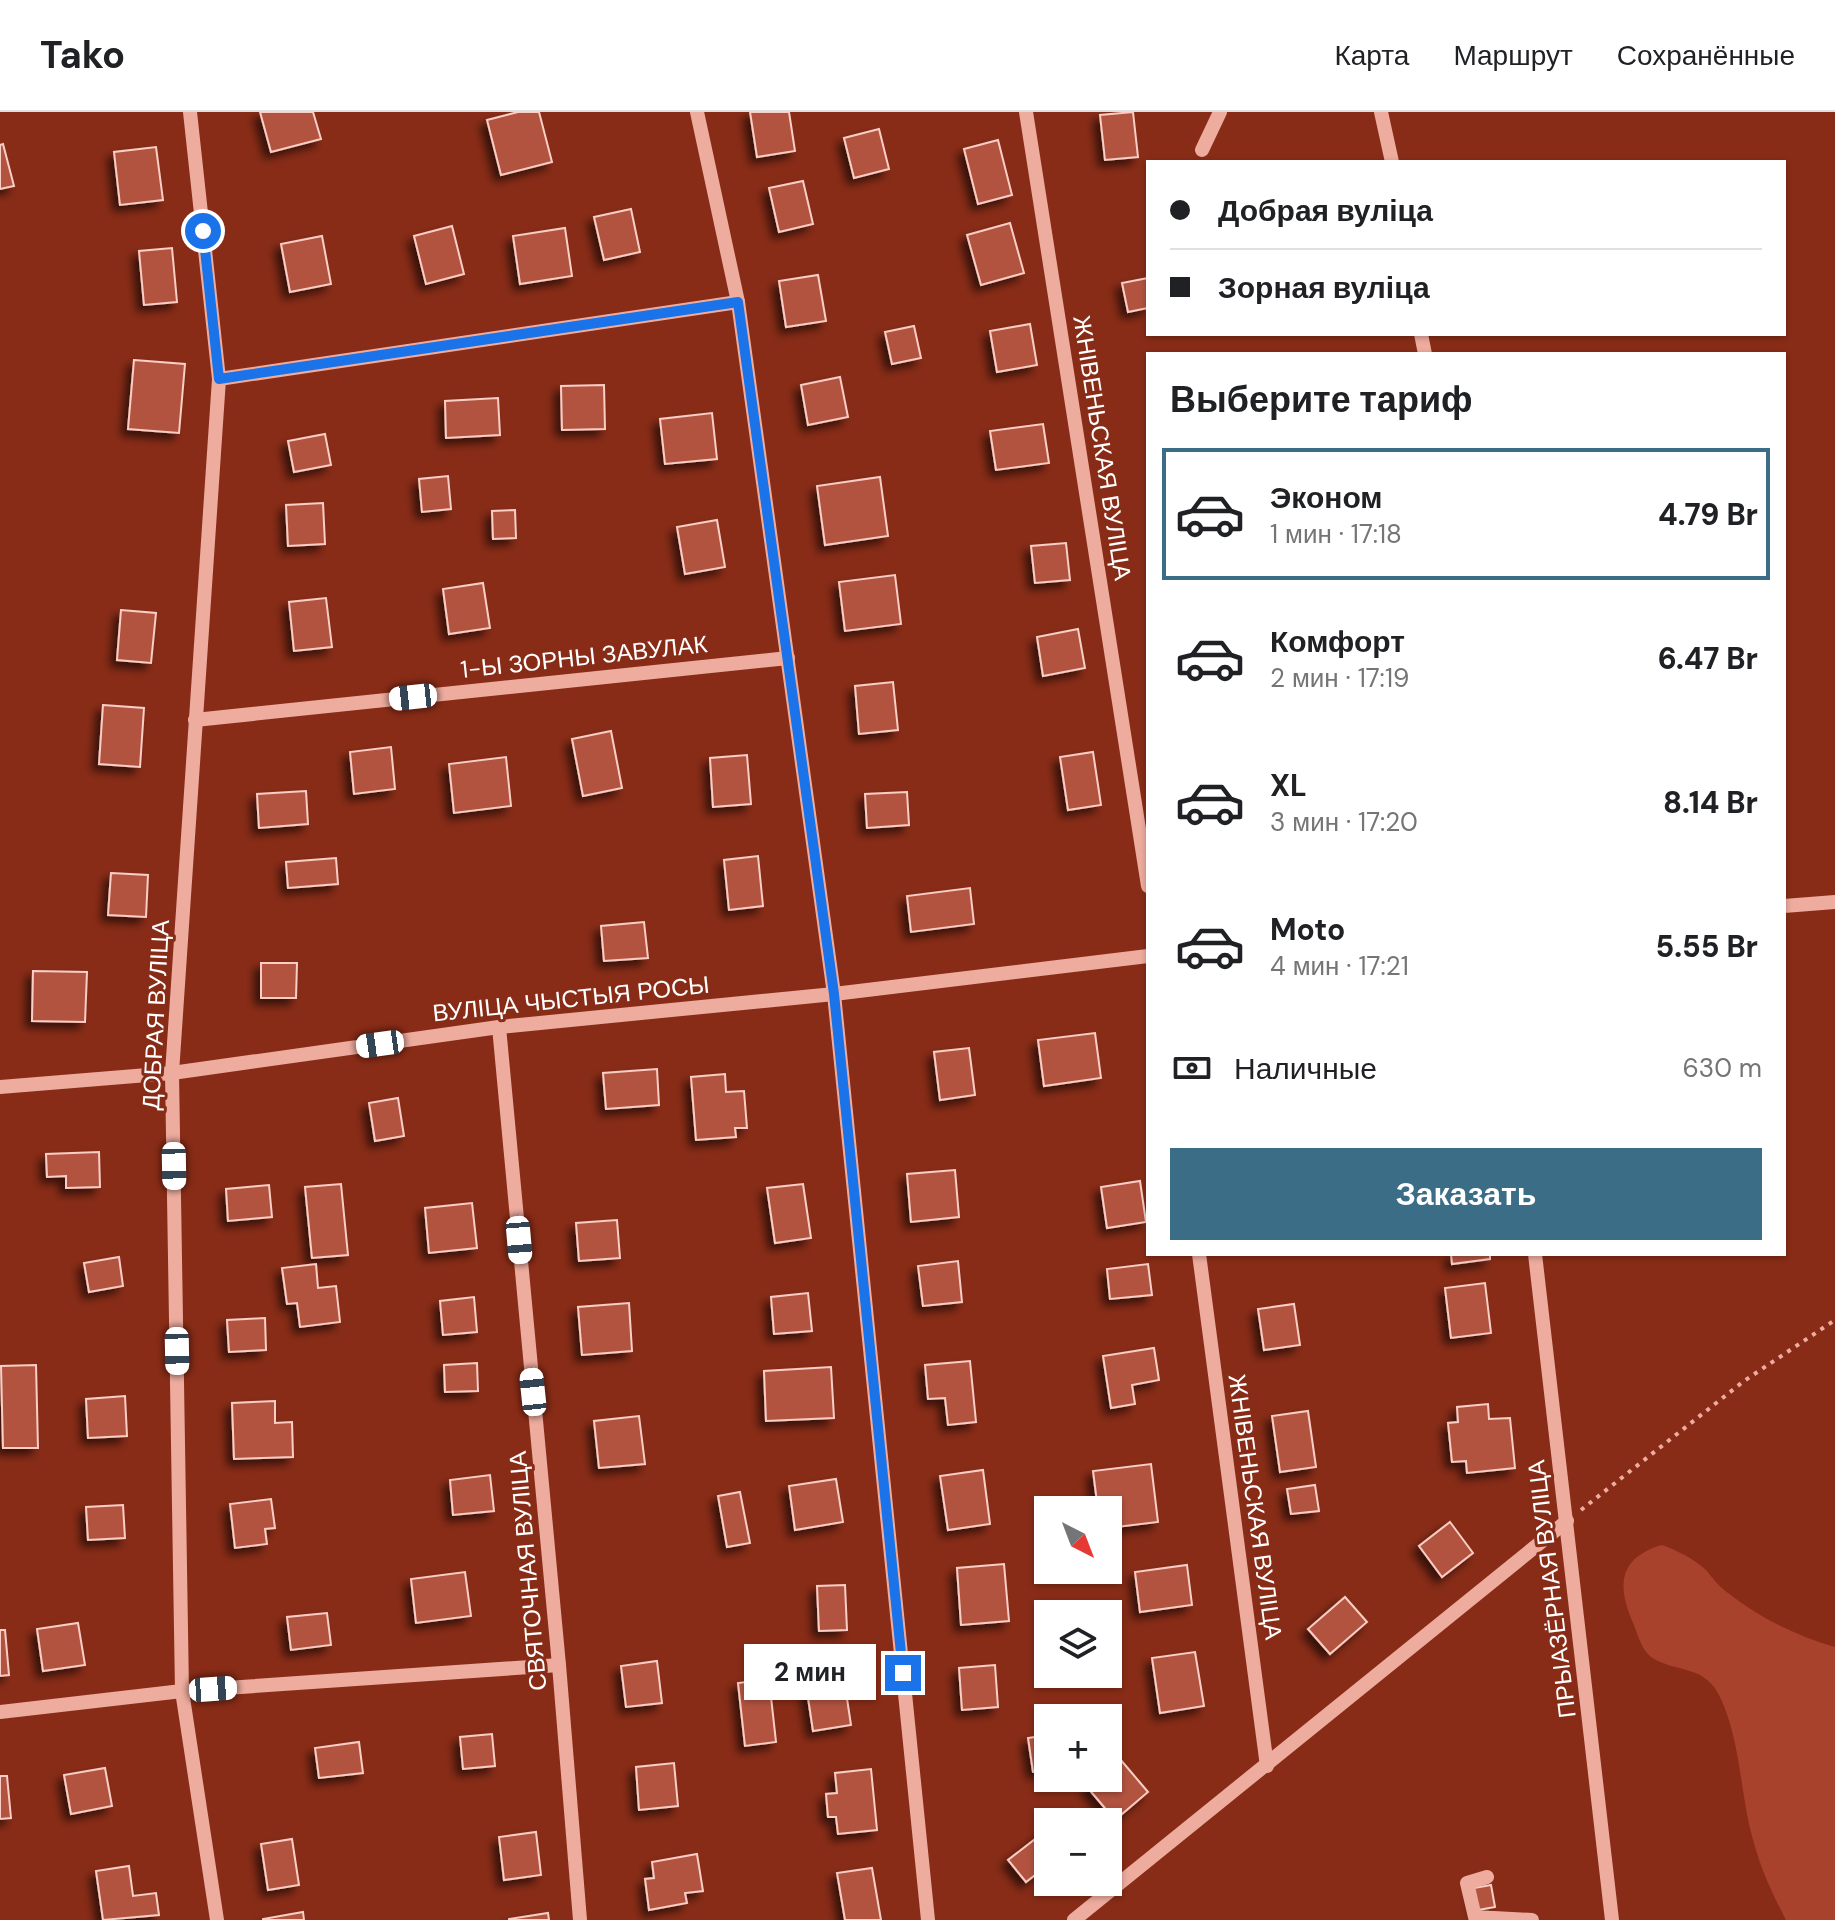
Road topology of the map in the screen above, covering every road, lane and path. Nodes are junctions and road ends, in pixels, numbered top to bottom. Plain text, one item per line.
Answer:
1 (190, 112) edge
2 (697, 112) edge
3 (1026, 112) edge
4 (1220, 112) edge
5 (1381, 112) edge
6 (1202, 150) dead end
7 (1392, 160) edge
8 (738, 302) junction
9 (219, 379) junction
10 (788, 658) junction
11 (195, 720) junction
12 (1146, 873) edge
13 (1835, 902) edge
14 (1786, 906) edge
15 (1146, 956) edge
16 (834, 994) junction
17 (499, 1027) junction
18 (172, 1073) junction
19 (0, 1087) edge
20 (1199, 1256) edge
21 (1535, 1256) edge
22 (1835, 1320) edge
23 (1567, 1521) junction
24 (559, 1665) junction
25 (182, 1691) junction
26 (0, 1712) edge
27 (1267, 1766) junction
28 (1487, 1877) dead end
29 (217, 1920) edge
30 (580, 1920) edge
31 (928, 1920) edge
32 (1074, 1920) edge
33 (1532, 1920) edge
34 (1612, 1920) edge

1 - 9 street, ДОБРАЯ ВУЛІЦА
2 - 8 street
3 - 12 street, ЖНІВЕНЬСКАЯ ВУЛІЦА
4 - 6 street
5 - 7 street
8 - 9 street
8 - 10 street
9 - 11 street, ДОБРАЯ ВУЛІЦА
10 - 11 street, 1-Ы ЗОРНЫ ЗАВУЛАК
10 - 16 street
11 - 18 street, ДОБРАЯ ВУЛІЦА
13 - 14 street
15 - 16 street, ВУЛІЦА ЧЫСТЫЯ РОСЫ
16 - 17 street, ВУЛІЦА ЧЫСТЫЯ РОСЫ
16 - 31 street
17 - 18 street, ВУЛІЦА ЧЫСТЫЯ РОСЫ
17 - 24 street, СВЯТОЧНАЯ ВУЛІЦА
18 - 19 street, ВУЛІЦА ЧЫСТЫЯ РОСЫ
18 - 25 street, ДОБРАЯ ВУЛІЦА
20 - 27 street, ЖНІВЕНЬСКАЯ ВУЛІЦА
21 - 23 street, ПРЫАЗЁРНАЯ ВУЛІЦА
22 - 23 path
23 - 27 street
23 - 34 street, ПРЫАЗЁРНАЯ ВУЛІЦА
24 - 25 street
24 - 30 street, СВЯТОЧНАЯ ВУЛІЦА
25 - 26 street
25 - 29 street, ДОБРАЯ ВУЛІЦА
27 - 32 street
28 - 33 street

